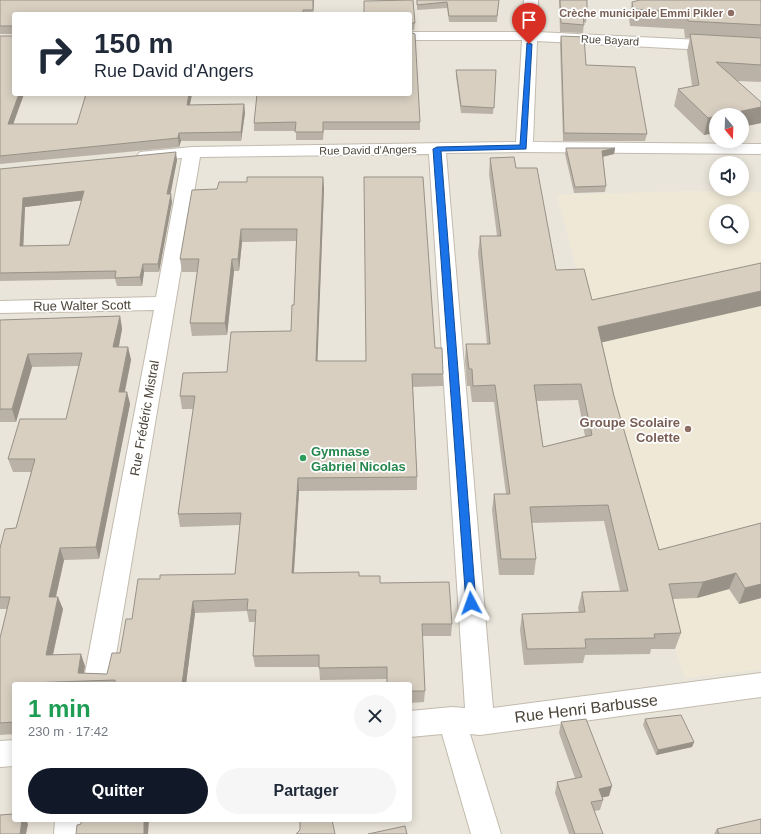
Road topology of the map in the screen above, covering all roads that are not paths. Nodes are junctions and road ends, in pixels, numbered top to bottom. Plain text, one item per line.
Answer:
1 (531, 0) edge
2 (412, 36) edge
3 (529, 36) junction
4 (761, 48) edge
5 (524, 147) junction
6 (437, 149) junction
7 (761, 149) edge
8 (192, 152) junction
9 (130, 158) edge
10 (165, 303) junction
11 (0, 307) edge
12 (97, 682) edge
13 (761, 685) edge
14 (452, 720) junction
15 (480, 722) junction
16 (412, 724) edge
17 (12, 753) edge
18 (0, 754) edge
19 (70, 822) edge
20 (68, 834) edge
21 (486, 834) edge

1 - 3 street
2 - 3 street, Rue Bayard
3 - 4 street, Rue Bayard
3 - 5 street
5 - 6 street, Rue David d'Angers
5 - 7 street, Rue David d'Angers
6 - 8 street, Rue David d'Angers
6 - 15 street
8 - 9 street, Rue David d'Angers
8 - 10 street, Rue Frédéric Mistral
10 - 11 street, Rue Walter Scott
10 - 12 street, Rue Frédéric Mistral
13 - 15 street, Rue Henri Barbusse
14 - 15 street, Rue Henri Barbusse
14 - 16 street, Rue Henri Barbusse
14 - 21 street
17 - 18 street
19 - 20 street

